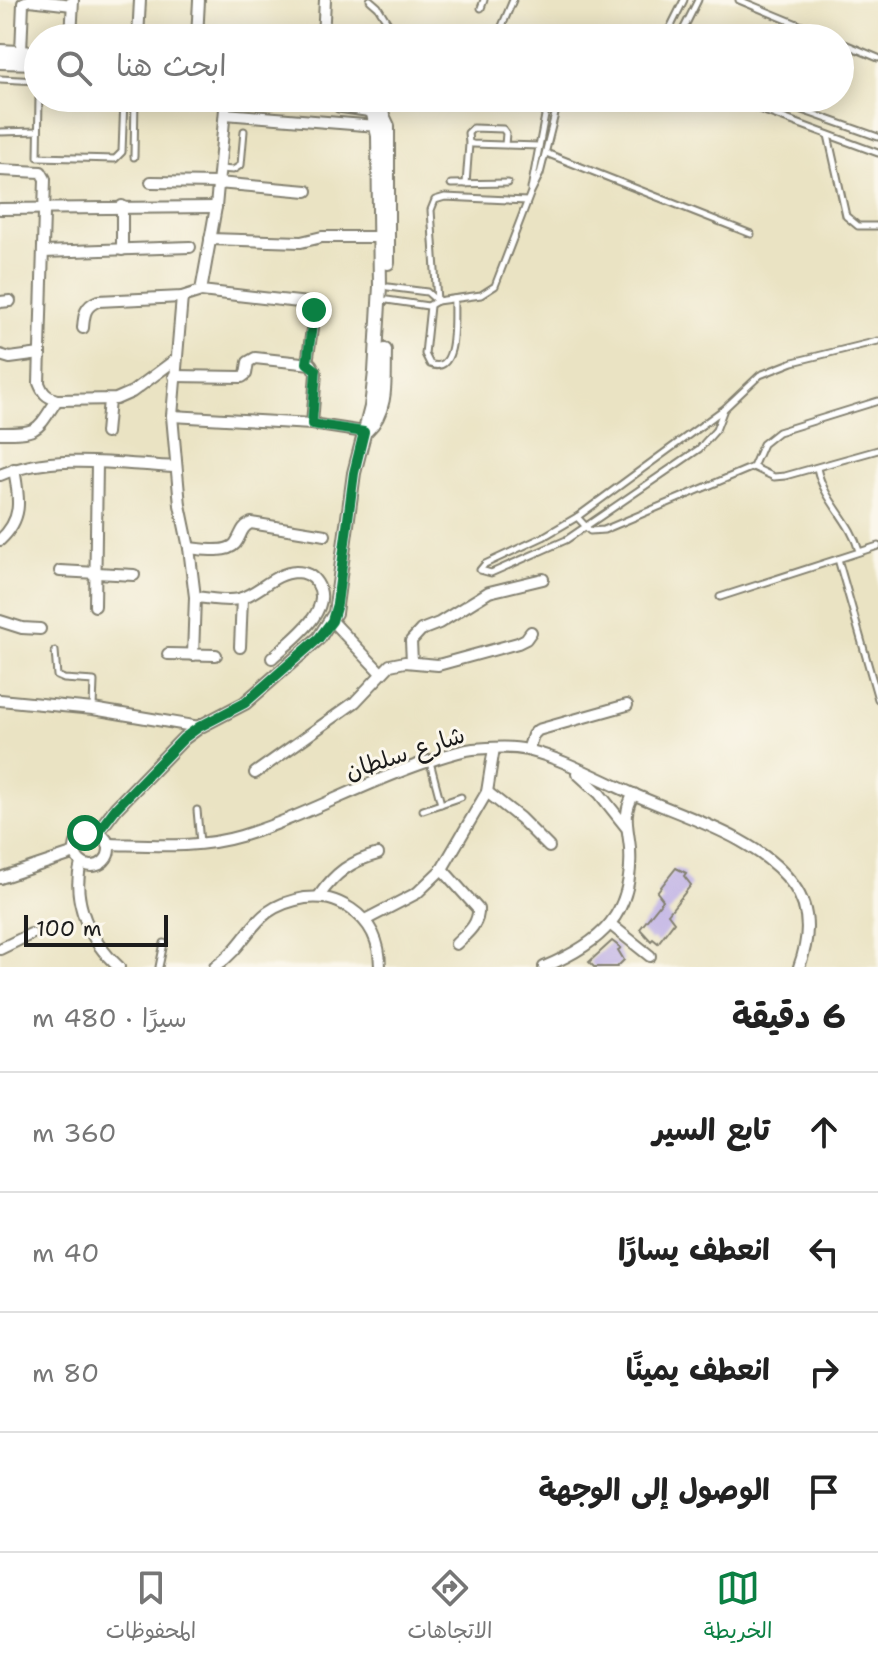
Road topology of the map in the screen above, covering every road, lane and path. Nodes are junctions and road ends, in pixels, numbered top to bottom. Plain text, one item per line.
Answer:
1 (140, 0) edge
2 (199, 0) edge
3 (325, 0) edge
4 (370, 0) edge
5 (484, 0) edge
6 (513, 0) edge
7 (684, 0) edge
8 (698, 0) edge
9 (739, 0) edge
10 (72, 3) edge
11 (378, 4) edge
12 (481, 8) dead end
13 (673, 22) joint
14 (71, 24) edge
15 (139, 24) edge
16 (198, 24) edge
17 (324, 24) edge
18 (389, 24) edge
19 (503, 24) edge
20 (677, 24) edge
21 (686, 24) edge
22 (797, 24) edge
23 (854, 48) edge
24 (0, 51) edge
25 (21, 52) junction
26 (24, 52) edge
27 (878, 58) edge
28 (0, 62) edge
29 (24, 63) edge
30 (0, 79) edge
31 (24, 80) edge
32 (39, 112) edge
33 (123, 112) edge
34 (135, 112) edge
35 (348, 112) edge
36 (370, 112) edge
37 (382, 112) edge
38 (546, 112) edge
39 (555, 112) edge
40 (767, 112) edge
41 (806, 112) joint
42 (225, 114) joint
43 (375, 120) junction
44 (802, 125) junction
45 (38, 131) junction
46 (244, 131) dead end
47 (0, 132) edge
48 (828, 134) junction
49 (878, 137) edge
50 (469, 143) junction
51 (505, 145) junction
52 (539, 146) junction
53 (546, 153) junction
54 (878, 153) edge
55 (134, 157) dead end
56 (220, 169) junction
57 (0, 170) edge
58 (151, 182) dead end
59 (218, 183) junction
60 (508, 183) dead end
61 (451, 184) dead end
62 (466, 184) junction
63 (307, 191) dead end
64 (531, 192) junction
65 (527, 201) junction
66 (122, 206) junction
67 (216, 207) junction
68 (44, 208) junction
69 (0, 209) edge
70 (878, 226) edge
71 (751, 234) dead end
72 (379, 237) junction
73 (210, 239) junction
74 (190, 247) dead end
75 (122, 250) junction
76 (43, 252) junction
77 (201, 291) junction
78 (385, 291) junction
79 (182, 297) junction
80 (454, 299) junction
81 (437, 301) junction
82 (430, 306) junction
83 (83, 328) dead end
84 (878, 341) edge
85 (40, 354) junction
86 (0, 355) edge
87 (175, 360) junction
88 (307, 363) junction
89 (174, 376) junction
90 (57, 400) junction
91 (109, 400) junction
92 (878, 401) edge
93 (724, 409) junction
94 (172, 416) junction
95 (312, 424) junction
96 (364, 432) junction
97 (0, 433) edge
98 (106, 433) dead end
99 (878, 450) edge
100 (97, 463) junction
101 (175, 467) junction
102 (753, 467) junction
103 (817, 467) junction
104 (14, 469) junction
105 (0, 475) edge
106 (577, 517) junction
107 (585, 528) junction
108 (325, 535) dead end
109 (0, 540) edge
110 (878, 546) edge
111 (189, 548) junction
112 (859, 551) junction
113 (838, 559) junction
114 (60, 571) dead end
115 (97, 572) junction
116 (134, 575) dead end
117 (543, 579) dead end
118 (195, 597) junction
119 (720, 597) dead end
120 (242, 598) junction
121 (95, 606) dead end
122 (0, 621) edge
123 (332, 621) junction
124 (40, 629) dead end
125 (531, 632) dead end
126 (240, 647) dead end
127 (55, 651) dead end
128 (168, 654) dead end
129 (193, 655) junction
130 (216, 655) dead end
131 (272, 658) dead end
132 (412, 662) junction
133 (381, 673) junction
134 (878, 699) edge
135 (0, 700) edge
136 (627, 705) dead end
137 (93, 709) junction
138 (199, 727) junction
139 (494, 748) junction
140 (528, 750) junction
141 (430, 761) junction
142 (565, 764) junction
143 (255, 773) dead end
144 (487, 792) junction
145 (634, 794) junction
146 (461, 797) dead end
147 (441, 804) junction
148 (197, 810) dead end
149 (423, 810) dead end
150 (627, 828) junction
151 (97, 833) junction
152 (108, 844) junction
153 (200, 844) junction
154 (549, 847) dead end
155 (378, 854) dead end
156 (78, 858) junction
157 (442, 869) junction
158 (0, 878) edge
159 (319, 896) junction
160 (365, 920) junction
161 (610, 924) junction
162 (31, 934) dead end
163 (164, 943) dead end
164 (456, 944) dead end
165 (0, 949) edge
166 (650, 956) dead end
167 (119, 967) edge
168 (159, 967) edge
169 (215, 967) edge
170 (380, 967) edge
171 (544, 967) edge
172 (799, 967) edge

1 - 15 street
2 - 16 street
3 - 17 street
4 - 11 lane
5 - 12 lane
6 - 19 lane
7 - 13 lane
8 - 21 lane
9 - 22 lane
10 - 14 street
10 - 25 street
11 - 18 lane
13 - 20 lane
23 - 27 lane
24 - 25 street
25 - 26 street
28 - 29 street
30 - 31 lane
32 - 45 lane
33 - 45 lane
34 - 55 lane
35 - 43 lane
36 - 43 street
37 - 78 street
38 - 52 lane
39 - 53 lane
40 - 44 lane
41 - 44 lane
41 - 49 lane
42 - 43 street
42 - 56 street
43 - 72 street
44 - 48 lane
45 - 47 lane
46 - 56 lane
48 - 54 lane
48 - 70 lane
50 - 51 lane
50 - 51 lane
50 - 62 lane
51 - 52 lane
52 - 64 lane
53 - 64 lane
53 - 71 lane
56 - 59 street
57 - 68 street
58 - 59 street
59 - 63 street
59 - 67 street
60 - 62 lane
61 - 62 lane
64 - 65 lane
65 - 80 lane
65 - 81 lane
66 - 67 street
66 - 68 street
66 - 75 street
67 - 73 street
68 - 69 street
68 - 76 street
72 - 73 street
72 - 78 street
73 - 77 street
74 - 75 street
75 - 76 street
76 - 85 street
77 - 79 street
77 - 88 street
78 - 81 lane
78 - 82 lane
78 - 96 street
79 - 83 street
79 - 87 street
80 - 81 lane
80 - 82 lane
81 - 82 lane
84 - 93 lane
85 - 86 street
85 - 90 street
87 - 89 street
87 - 91 street
88 - 89 street
88 - 95 street
89 - 94 street
90 - 91 street
90 - 97 street
91 - 98 street
92 - 102 lane
93 - 106 lane
93 - 107 lane
94 - 95 street
94 - 101 street
95 - 96 street
96 - 123 street
99 - 103 lane
100 - 101 street
100 - 104 street
100 - 115 street
101 - 111 street
102 - 103 lane
102 - 107 lane
103 - 112 lane
104 - 105 street
104 - 109 street
106 - 107 lane
106 - 107 lane
108 - 111 street
110 - 112 lane
111 - 118 street
112 - 113 lane
113 - 119 lane
113 - 134 lane
114 - 115 street
115 - 116 street
115 - 121 street
117 - 132 street
118 - 120 street
118 - 129 street
120 - 126 street
120 - 131 street
122 - 124 street
123 - 133 street
123 - 138 street
125 - 132 street
127 - 137 lane
128 - 129 street
129 - 130 street
132 - 133 street
133 - 143 street
135 - 137 street
136 - 140 street
137 - 138 street
138 - 151 street
139 - 140 street, شارع سلطان
139 - 141 street, شارع سلطان
139 - 144 street
140 - 142 street, شارع سلطان
141 - 147 lane
141 - 153 street, شارع سلطان
142 - 145 street, شارع سلطان
142 - 150 street
144 - 154 street
144 - 157 street
145 - 150 street
145 - 172 street, شارع سلطان
146 - 147 lane
147 - 149 lane
148 - 153 lane
150 - 161 street
151 - 152 street
151 - 156 street
152 - 153 street, شارع سلطان
152 - 156 street
155 - 159 street
156 - 158 street
156 - 167 street
157 - 160 street
157 - 164 street
159 - 160 street
159 - 169 street
160 - 170 street
161 - 166 street
161 - 171 street
162 - 165 street
163 - 168 lane

